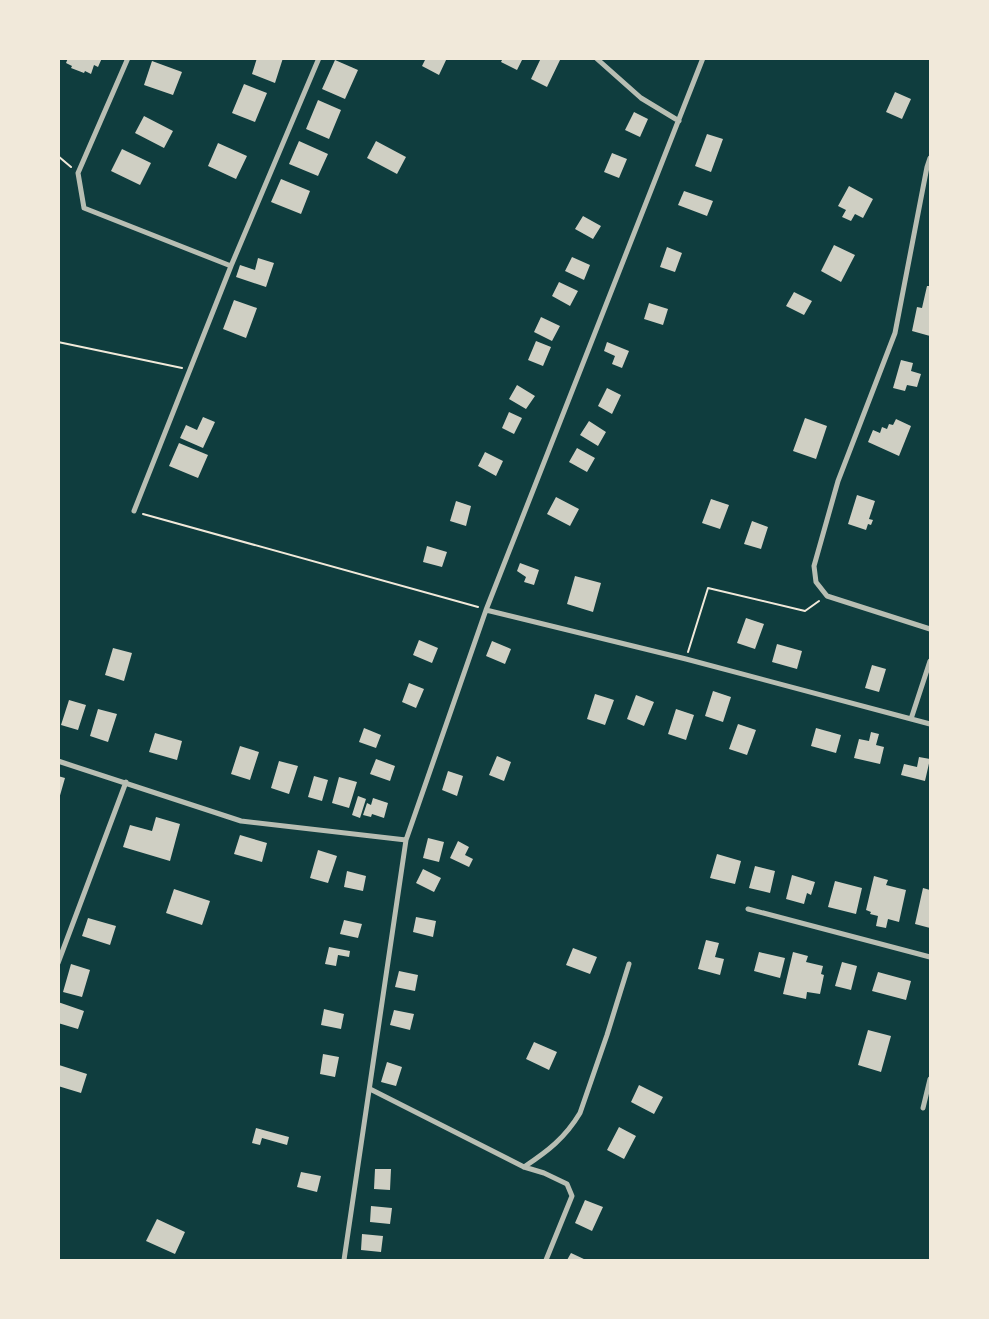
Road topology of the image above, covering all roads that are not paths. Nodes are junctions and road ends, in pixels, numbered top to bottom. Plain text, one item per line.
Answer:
1 (128, 58) edge
2 (319, 58) edge
3 (596, 58) edge
4 (704, 58) edge
5 (679, 121) junction
6 (930, 158) edge
7 (231, 267) junction
8 (134, 511) road end
9 (486, 610) junction
10 (930, 629) edge
11 (930, 661) edge
12 (911, 719) junction
13 (930, 724) edge
14 (58, 761) edge
15 (126, 782) junction
16 (406, 840) junction
17 (748, 909) dead end
18 (930, 957) edge
19 (58, 963) edge
20 (629, 964) dead end
21 (930, 1079) edge
22 (370, 1089) junction
23 (923, 1108) dead end
24 (524, 1167) junction
25 (344, 1260) edge
26 (546, 1260) edge

1 - 7 street
2 - 7 street
3 - 5 street
4 - 5 street
5 - 9 street
6 - 10 street
7 - 8 street
9 - 12 street
9 - 16 street
11 - 12 street
12 - 13 street
14 - 15 street
15 - 16 street
15 - 19 street
16 - 22 street
17 - 18 street
20 - 24 street
21 - 23 street
22 - 24 street
22 - 25 street
24 - 26 street

